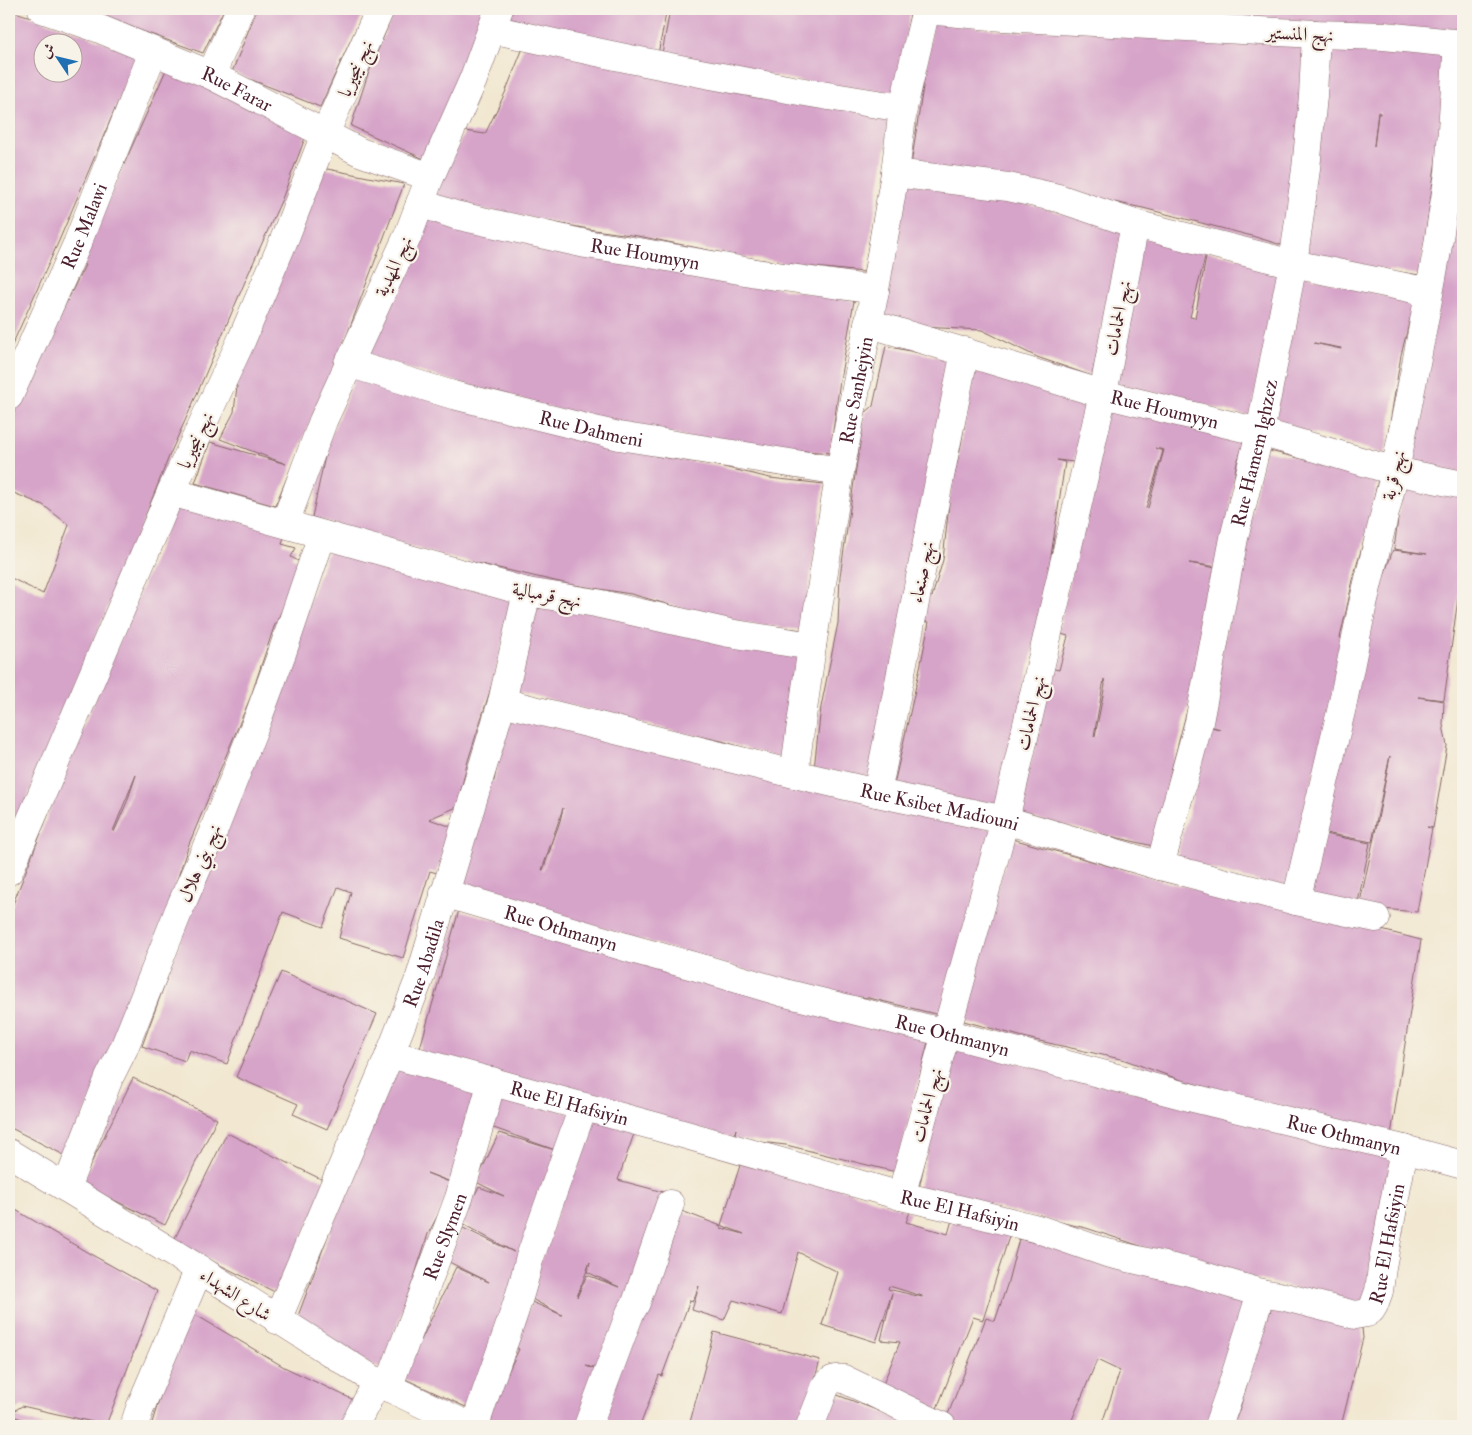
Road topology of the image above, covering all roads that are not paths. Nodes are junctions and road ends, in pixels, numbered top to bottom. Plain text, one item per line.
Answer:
1 (42, 9) edge
2 (240, 9) edge
3 (380, 9) edge
4 (926, 10) edge
5 (495, 19) edge
6 (1316, 34) junction
7 (1461, 44) edge
8 (153, 52) junction
9 (211, 75) junction
10 (903, 108) junction
11 (325, 134) junction
12 (895, 172) junction
13 (430, 177) junction
14 (420, 203) junction
15 (1135, 224) junction
16 (1293, 264) junction
17 (875, 290) junction
18 (1429, 292) junction
19 (868, 323) junction
20 (965, 351) junction
21 (348, 364) junction
22 (1104, 394) junction
23 (9, 396) edge
24 (1260, 432) junction
25 (840, 471) junction
26 (1395, 471) junction
27 (1463, 485) edge
28 (171, 492) junction
29 (285, 523) junction
30 (322, 535) junction
31 (528, 592) junction
32 (812, 646) junction
33 (502, 702) junction
34 (794, 774) junction
35 (878, 793) junction
36 (1005, 820) junction
37 (1160, 866) junction
38 (9, 870) edge
39 (444, 892) junction
40 (1296, 901) junction
41 (1376, 918) dead end
42 (946, 1033) junction
43 (390, 1054) junction
44 (492, 1081) junction
45 (583, 1107) junction
46 (1404, 1149) junction
47 (9, 1153) edge
48 (1463, 1165) edge
49 (66, 1188) junction
50 (901, 1196) junction
51 (670, 1204) dead end
52 (199, 1270) junction
53 (1261, 1293) junction
54 (277, 1320) junction
55 (382, 1385) junction
56 (134, 1426) edge
57 (354, 1426) edge
58 (468, 1426) edge
59 (475, 1426) edge
60 (588, 1426) edge
61 (810, 1426) edge
62 (942, 1426) edge
63 (1218, 1426) edge

1 - 8 street, Rue Farar
2 - 9 street
3 - 11 street, نهج نيجيريا
4 - 6 street, نهج المنستير
4 - 10 street, Rue Sanhejyin
5 - 10 street
5 - 13 street, نهج المهدية
6 - 7 street, نهج المنستير
6 - 16 street, Rue Hamem lghzez
7 - 18 street, نهج قربة
8 - 9 street, Rue Farar
8 - 23 street, Rue Malawi
9 - 11 street, Rue Farar
10 - 12 street, Rue Sanhejyin
11 - 13 street, Rue Farar
11 - 28 street, نهج نيجيريا
12 - 15 street
12 - 17 street, Rue Sanhejyin
13 - 14 street, نهج المهدية
14 - 17 street, Rue Houmyyn
14 - 21 street, نهج المهدية
15 - 16 street
15 - 22 street, نهج الحمامات
16 - 18 street
16 - 24 street, Rue Hamem lghzez
17 - 19 street, Rue Sanhejyin
18 - 26 street, نهج قربة
19 - 20 street, Rue Houmyyn
19 - 25 street, Rue Sanhejyin
20 - 22 street, Rue Houmyyn
20 - 35 street, نهج صنعاء
21 - 25 street, Rue Dahmeni
21 - 29 street, نهج المهدية
22 - 24 street, Rue Houmyyn
22 - 36 street, نهج الحمامات
24 - 26 street, Rue Houmyyn
24 - 37 street, Rue Hamem lghzez
25 - 32 street, Rue Sanhejyin
26 - 27 street, Rue Houmyyn
26 - 40 street, نهج قربة
28 - 29 street, نهج قرمبالية
28 - 38 street, نهج نيجيريا
29 - 30 street, نهج قرمبالية
30 - 31 street, نهج قرمبالية
30 - 49 street, نهج بني هلال
31 - 32 street, نهج قرمبالية
31 - 33 street, Rue Abadila
32 - 34 street, Rue Sanhejyin
33 - 34 street, Rue Ksibet Madiouni
33 - 39 street, Rue Abadila
34 - 35 street, Rue Ksibet Madiouni
35 - 36 street, Rue Ksibet Madiouni
36 - 37 street, Rue Ksibet Madiouni
36 - 42 street, نهج الحمامات
37 - 40 street, Rue Ksibet Madiouni
39 - 42 street, Rue Othmanyn
39 - 43 street, Rue Abadila
40 - 41 street, Rue Ksibet Madiouni
42 - 46 street, Rue Othmanyn
42 - 50 street, نهج الحمامات
43 - 44 street, Rue El Hafsiyin
43 - 54 street, Rue Abadila
44 - 45 street, Rue El Hafsiyin
44 - 55 street, Rue Slymen
45 - 50 street, Rue El Hafsiyin
45 - 59 street
46 - 48 street, Rue Othmanyn
46 - 53 street, Rue El Hafsiyin
47 - 49 street, شارع الشهداء
49 - 52 street, شارع الشهداء
50 - 53 street, Rue El Hafsiyin
51 - 60 street
52 - 54 street, شارع الشهداء
52 - 56 street
53 - 63 street
54 - 55 street, شارع الشهداء
55 - 57 street, Rue Slymen
55 - 58 street, شارع الشهداء
61 - 62 street

